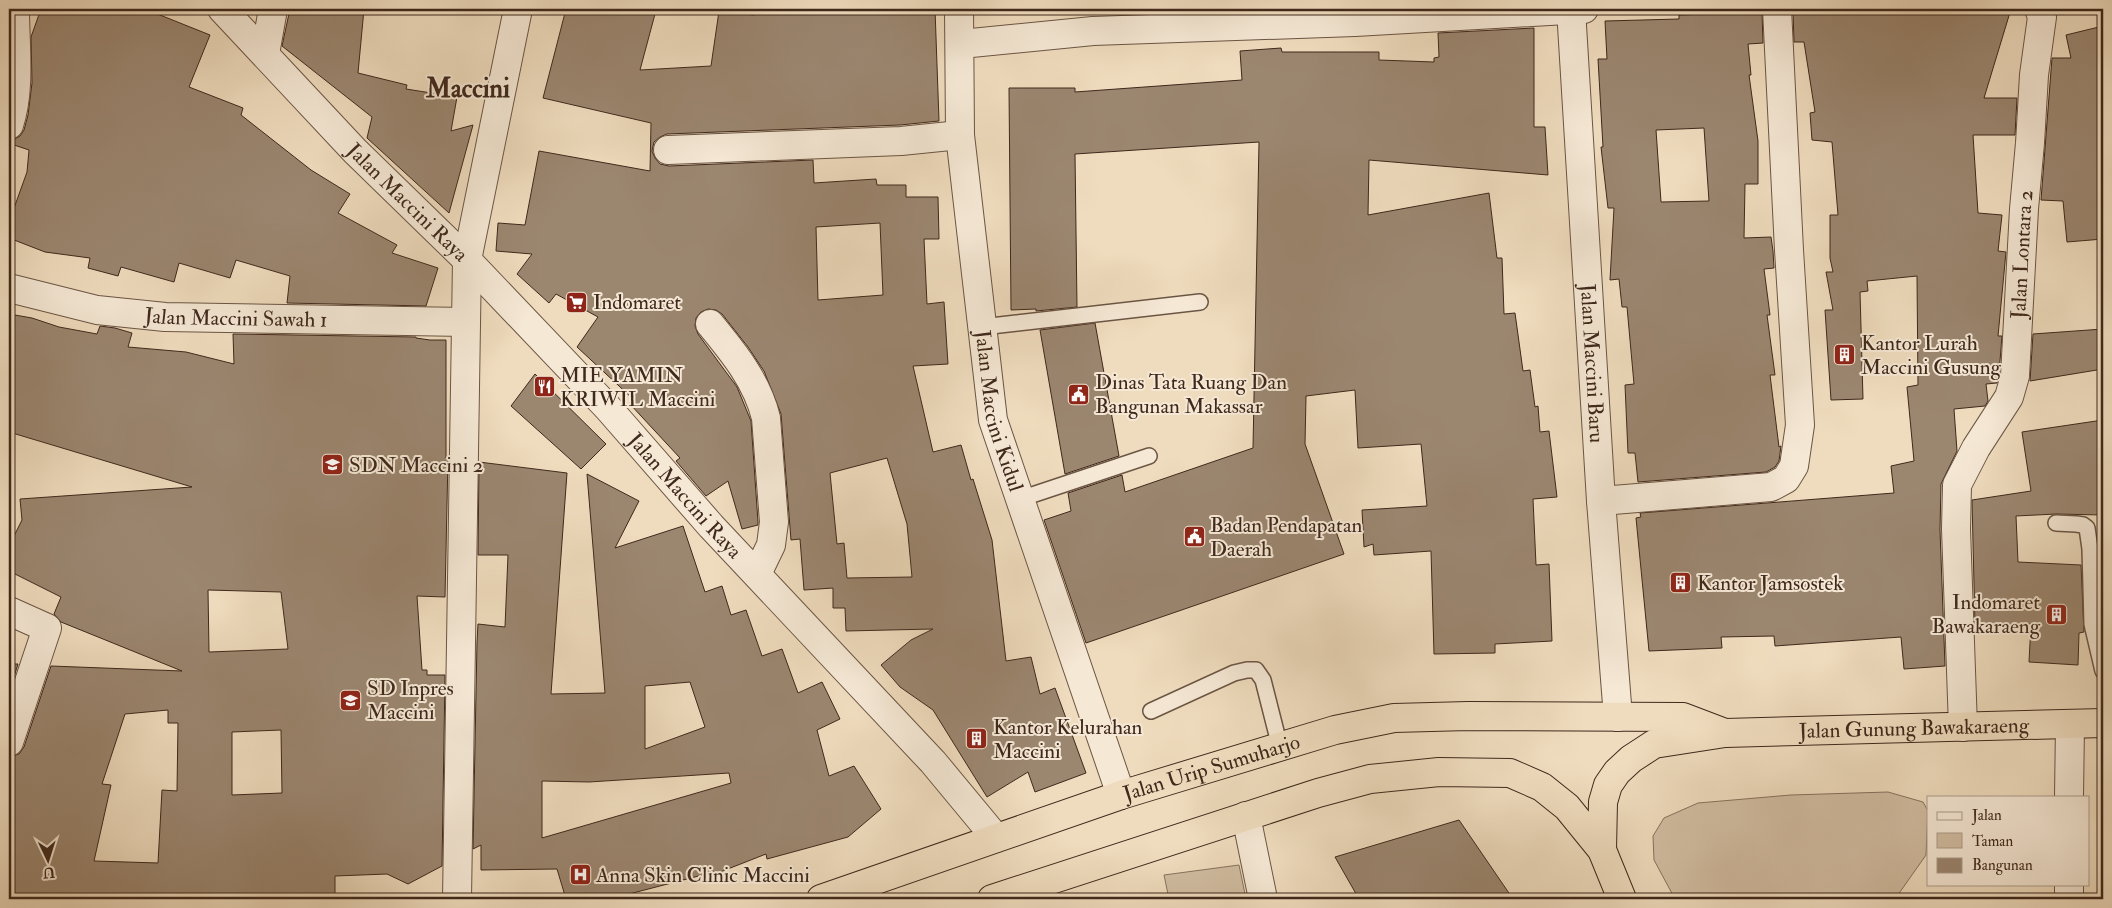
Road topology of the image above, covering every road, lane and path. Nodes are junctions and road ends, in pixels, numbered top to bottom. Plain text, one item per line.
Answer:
1 (15, 9) edge
2 (222, 9) edge
3 (273, 9) edge
4 (518, 9) edge
5 (959, 9) edge
6 (1571, 9) edge
7 (1584, 9) edge
8 (1777, 9) edge
9 (2039, 9) edge
10 (961, 44) junction
11 (265, 54) junction
12 (9, 125) edge
13 (960, 135) junction
14 (668, 150) dead end
15 (468, 260) junction
16 (9, 288) edge
17 (1200, 302) dead end
18 (466, 322) junction
19 (710, 324) dead end
20 (982, 327) junction
21 (1149, 456) dead end
22 (1020, 499) junction
23 (1601, 501) junction
24 (2056, 524) dead end
25 (757, 574) junction
26 (9, 610) edge
27 (2103, 671) edge
28 (1151, 711) dead end
29 (1618, 717) junction
30 (2103, 723) edge
31 (2070, 724) junction
32 (1963, 727) junction
33 (1725, 733) junction
34 (9, 742) edge
35 (1280, 747) junction
36 (1121, 795) junction
37 (2069, 796) edge
38 (1246, 816) junction
39 (996, 838) junction
40 (1602, 850) junction
41 (2069, 886) edge
42 (457, 899) edge
43 (821, 899) edge
44 (992, 899) edge
45 (1263, 899) edge
46 (1622, 899) edge
47 (2069, 899) edge

1 - 12 street
2 - 11 street, Jalan Maccini Raya
3 - 11 street
4 - 15 street
5 - 10 street, Jalan Maccini Kidul
6 - 7 street
6 - 10 street
6 - 23 street, Jalan Maccini Baru
8 - 23 street
9 - 32 street, Jalan Lontara 2
10 - 13 street, Jalan Maccini Kidul
11 - 15 street, Jalan Maccini Raya
13 - 14 street
13 - 20 street, Jalan Maccini Kidul
15 - 18 street
15 - 25 street, Jalan Maccini Raya
16 - 18 street, Jalan Maccini Sawah 1
17 - 20 lane
18 - 42 street
19 - 25 street
20 - 22 street, Jalan Maccini Kidul
21 - 22 lane
22 - 36 street, Jalan Maccini Kidul
23 - 29 street, Jalan Maccini Baru
24 - 27 lane
25 - 39 street, Jalan Maccini Raya
26 - 34 street
28 - 35 lane
29 - 33 highway, Jalan Gunung Bawakaraeng
29 - 35 highway, Jalan Urip Sumuharjo
30 - 31 highway, Jalan Gunung Bawakaraeng
31 - 32 highway, Jalan Gunung Bawakaraeng
31 - 37 street
32 - 33 highway, Jalan Gunung Bawakaraeng
33 - 40 highway, Jalan Gunung Bawakaraeng
35 - 36 highway, Jalan Urip Sumuharjo
36 - 39 highway, Jalan Urip Sumuharjo
38 - 40 highway
38 - 44 highway
38 - 45 street
39 - 43 highway, Jalan Urip Sumuharjo
40 - 46 highway
41 - 47 street

